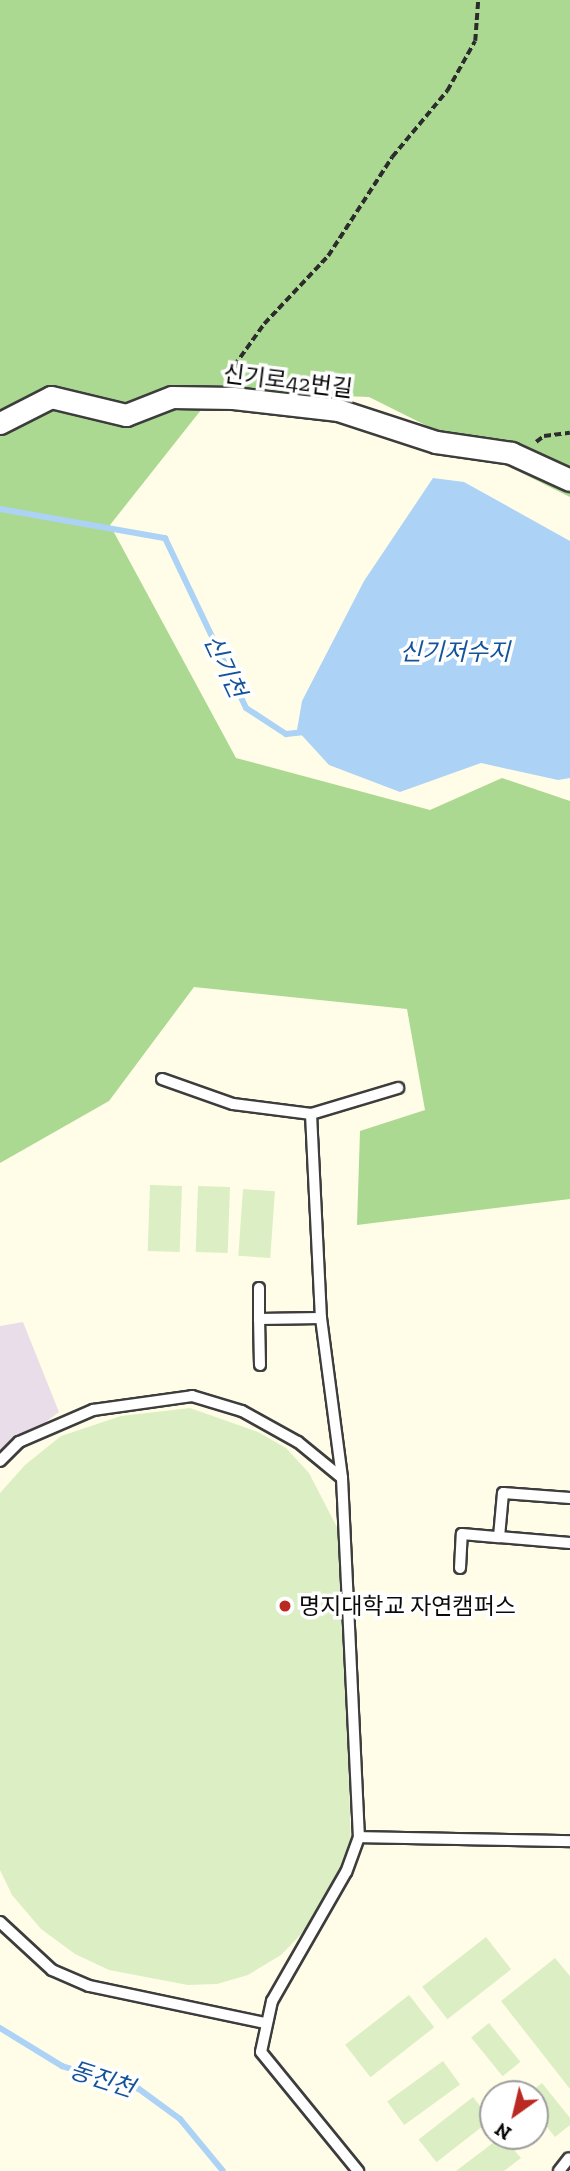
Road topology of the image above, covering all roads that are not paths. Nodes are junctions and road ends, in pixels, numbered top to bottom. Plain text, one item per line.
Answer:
1 (0, 423) edge
2 (570, 480) edge
3 (162, 1079) dead end
4 (398, 1088) dead end
5 (310, 1114) junction
6 (259, 1288) dead end
7 (321, 1318) junction
8 (260, 1319) junction
9 (260, 1365) dead end
10 (0, 1461) edge
11 (342, 1478) junction
12 (570, 1498) edge
13 (499, 1537) junction
14 (570, 1544) edge
15 (460, 1568) dead end
16 (359, 1837) junction
17 (570, 1841) edge
18 (0, 1922) edge
19 (264, 2023) junction
20 (569, 2158) edge
21 (358, 2171) edge
22 (559, 2171) edge

1 - 2 street, 신기로42번길
3 - 5 lane
4 - 5 lane
5 - 7 lane
6 - 8 lane
7 - 8 lane
7 - 11 lane
8 - 9 lane
10 - 11 lane
11 - 16 lane
12 - 13 lane
13 - 14 lane
13 - 15 lane
16 - 17 lane
16 - 19 lane
18 - 19 lane
19 - 21 lane
20 - 22 lane

